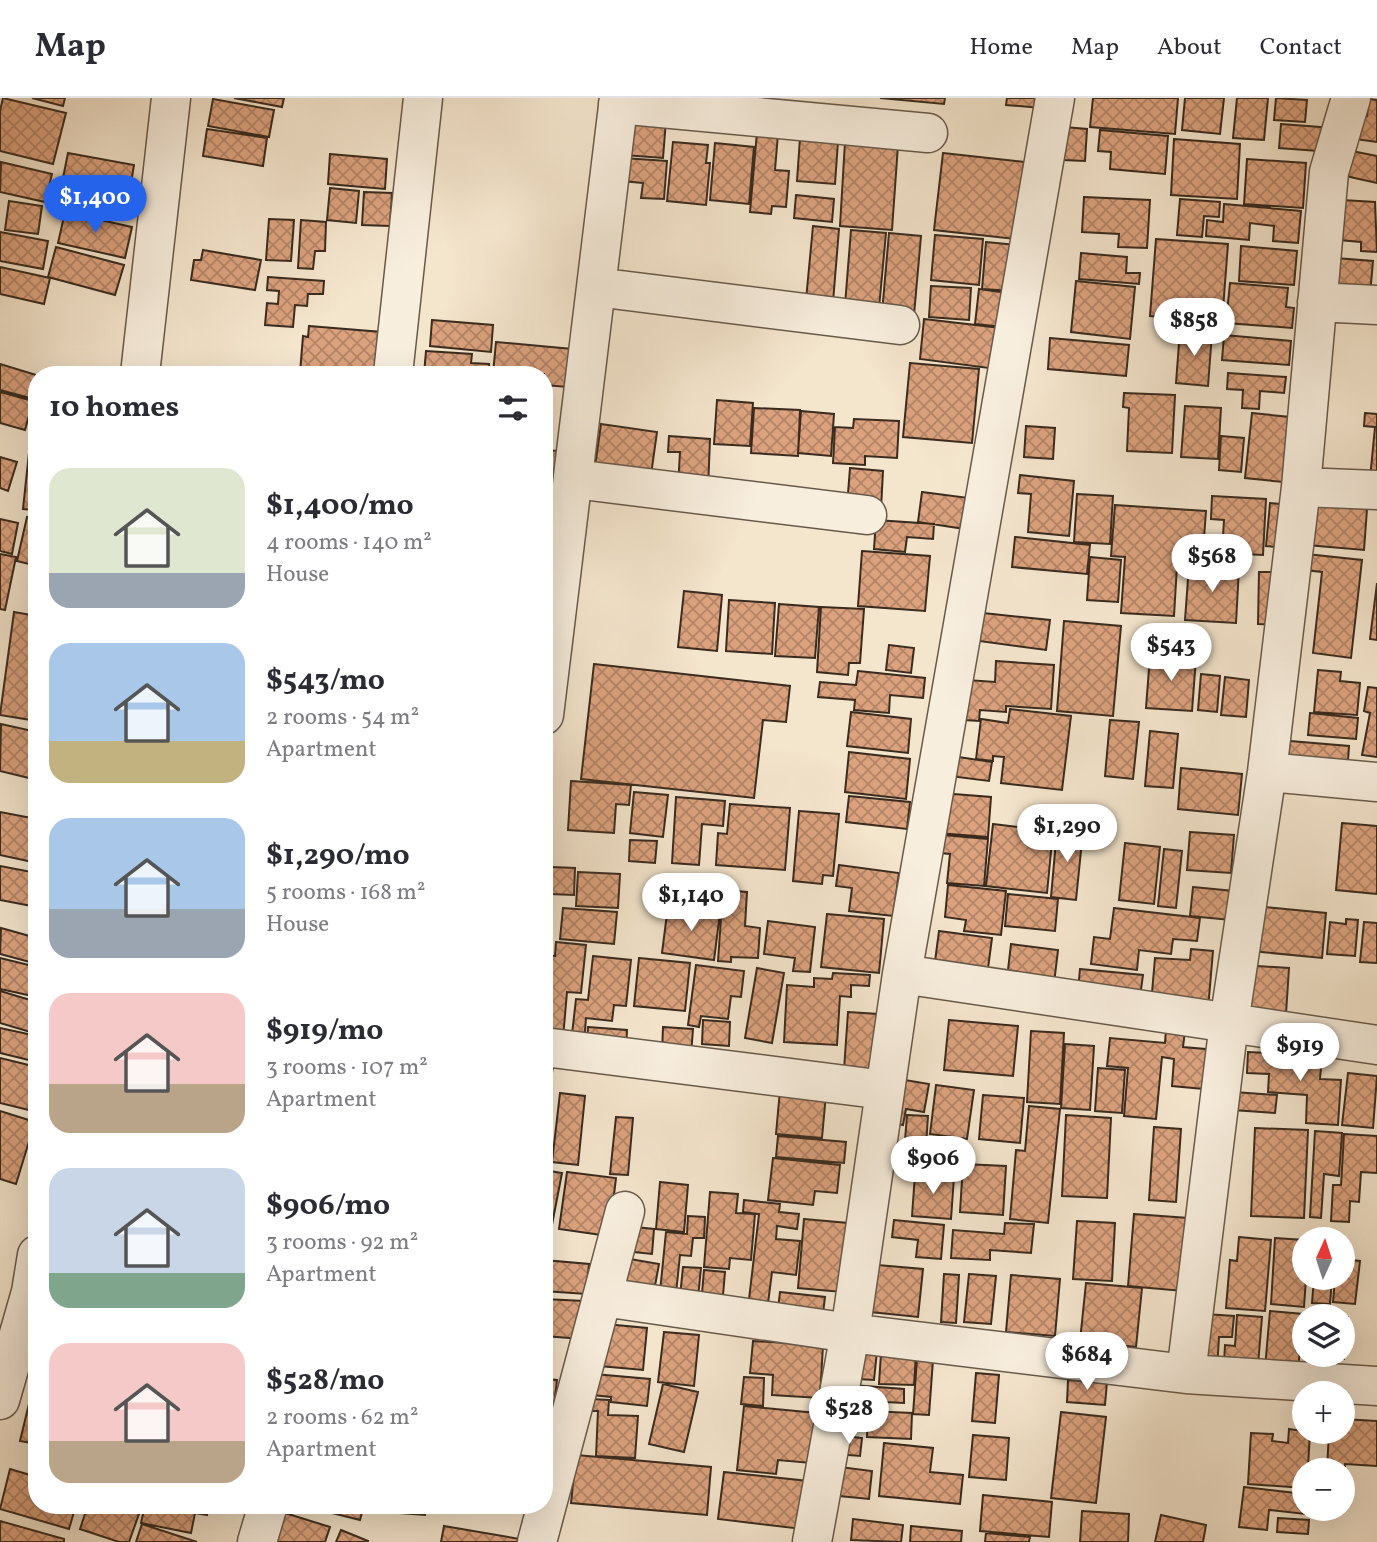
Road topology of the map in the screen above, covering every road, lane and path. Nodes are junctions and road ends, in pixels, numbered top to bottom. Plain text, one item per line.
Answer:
1 (171, 98) edge
2 (423, 98) edge
3 (1055, 98) edge
4 (1350, 98) edge
5 (618, 101) edge
6 (928, 134) dead end
7 (596, 287) junction
8 (1317, 302) junction
9 (1377, 305) edge
10 (900, 325) dead end
11 (141, 366) edge
12 (394, 366) edge
13 (574, 480) junction
14 (1301, 487) junction
15 (1377, 490) edge
16 (867, 515) dead end
17 (553, 582) edge
18 (1267, 772) junction
19 (1377, 782) edge
20 (902, 974) junction
21 (1230, 1023) junction
22 (1377, 1045) edge
23 (553, 1047) edge
24 (885, 1090) junction
25 (625, 1211) dead end
26 (603, 1297) junction
27 (28, 1302) edge
28 (850, 1333) junction
29 (1186, 1374) junction
30 (1377, 1386) edge
31 (0, 1400) edge
32 (553, 1483) edge
33 (265, 1514) edge
34 (545, 1514) edge
35 (257, 1542) edge
36 (537, 1542) edge
37 (812, 1542) edge

1 - 11 street
2 - 12 street
3 - 20 street
4 - 8 street
5 - 6 street
5 - 7 street
7 - 10 street
7 - 13 street
8 - 9 street
8 - 14 street
13 - 16 street
13 - 17 street
14 - 15 street
14 - 18 street
18 - 19 street
18 - 21 street
20 - 21 street
20 - 24 street
21 - 22 street
21 - 29 street
23 - 24 street
24 - 28 street
25 - 26 street
26 - 28 street
26 - 32 street
27 - 31 street
28 - 29 street
28 - 37 street
29 - 30 street
33 - 35 street
34 - 36 street

